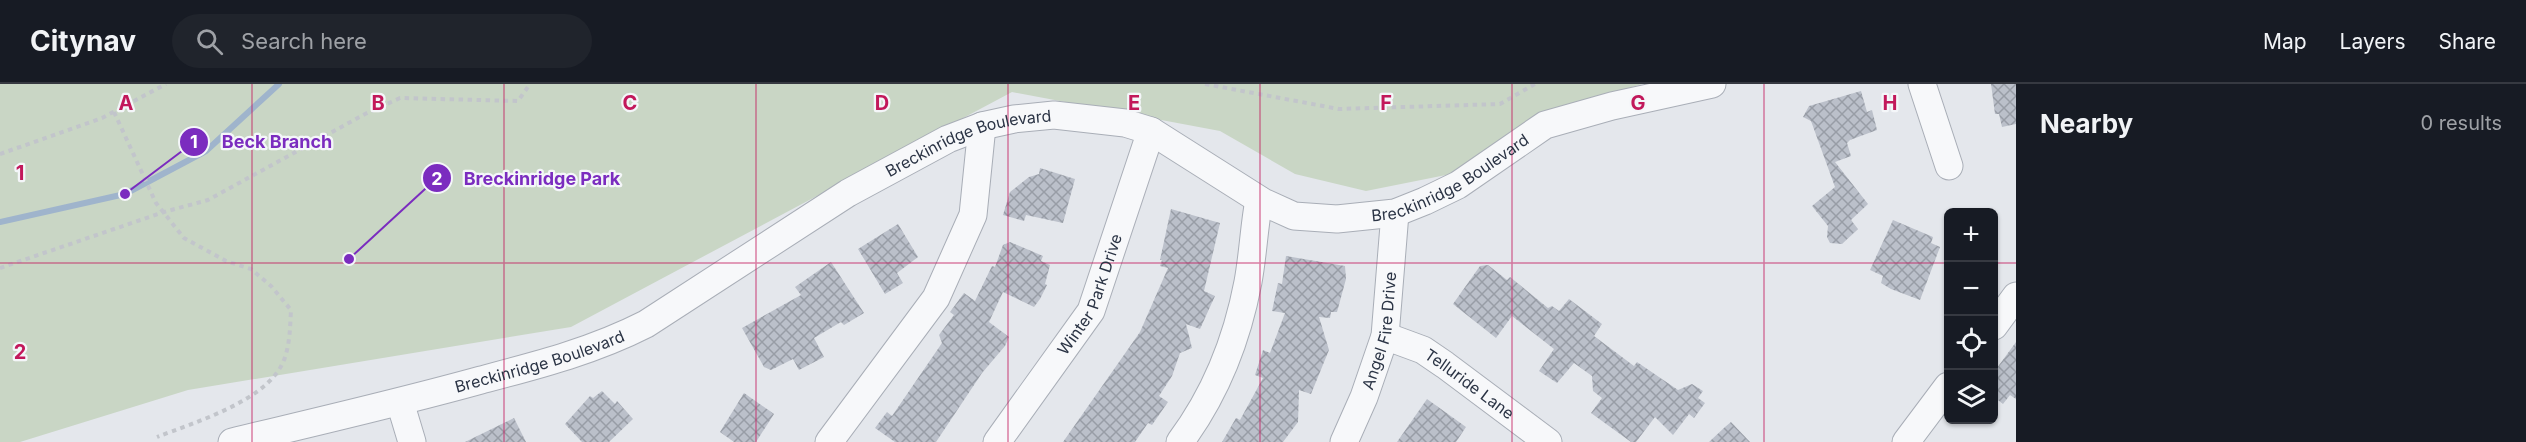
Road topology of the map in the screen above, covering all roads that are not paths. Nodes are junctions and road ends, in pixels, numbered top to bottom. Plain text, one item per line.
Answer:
1 (1712, 84) edge
2 (1922, 84) edge
3 (982, 126) junction
4 (1151, 131) junction
5 (1949, 166) dead end
6 (1259, 200) junction
7 (1395, 213) junction
8 (2016, 296) edge
9 (1998, 321) edge
10 (1385, 336) junction
11 (1944, 391) edge
12 (400, 402) junction
13 (1539, 439) edge
14 (232, 442) edge
15 (412, 442) edge
16 (829, 442) edge
17 (997, 442) edge
18 (1180, 442) edge
19 (1344, 442) edge
20 (1906, 442) edge

1 - 7 street, Breckinridge Boulevard
2 - 5 street
3 - 4 street, Breckinridge Boulevard
3 - 12 street, Breckinridge Boulevard
3 - 16 street
4 - 6 street, Breckinridge Boulevard
4 - 17 street, Winter Park Drive
6 - 7 street, Breckinridge Boulevard
6 - 18 street
7 - 10 street, Angel Fire Drive
8 - 9 street
10 - 13 street, Telluride Lane
10 - 19 street, Angel Fire Drive
11 - 20 street
12 - 14 street, Breckinridge Boulevard
12 - 15 street

